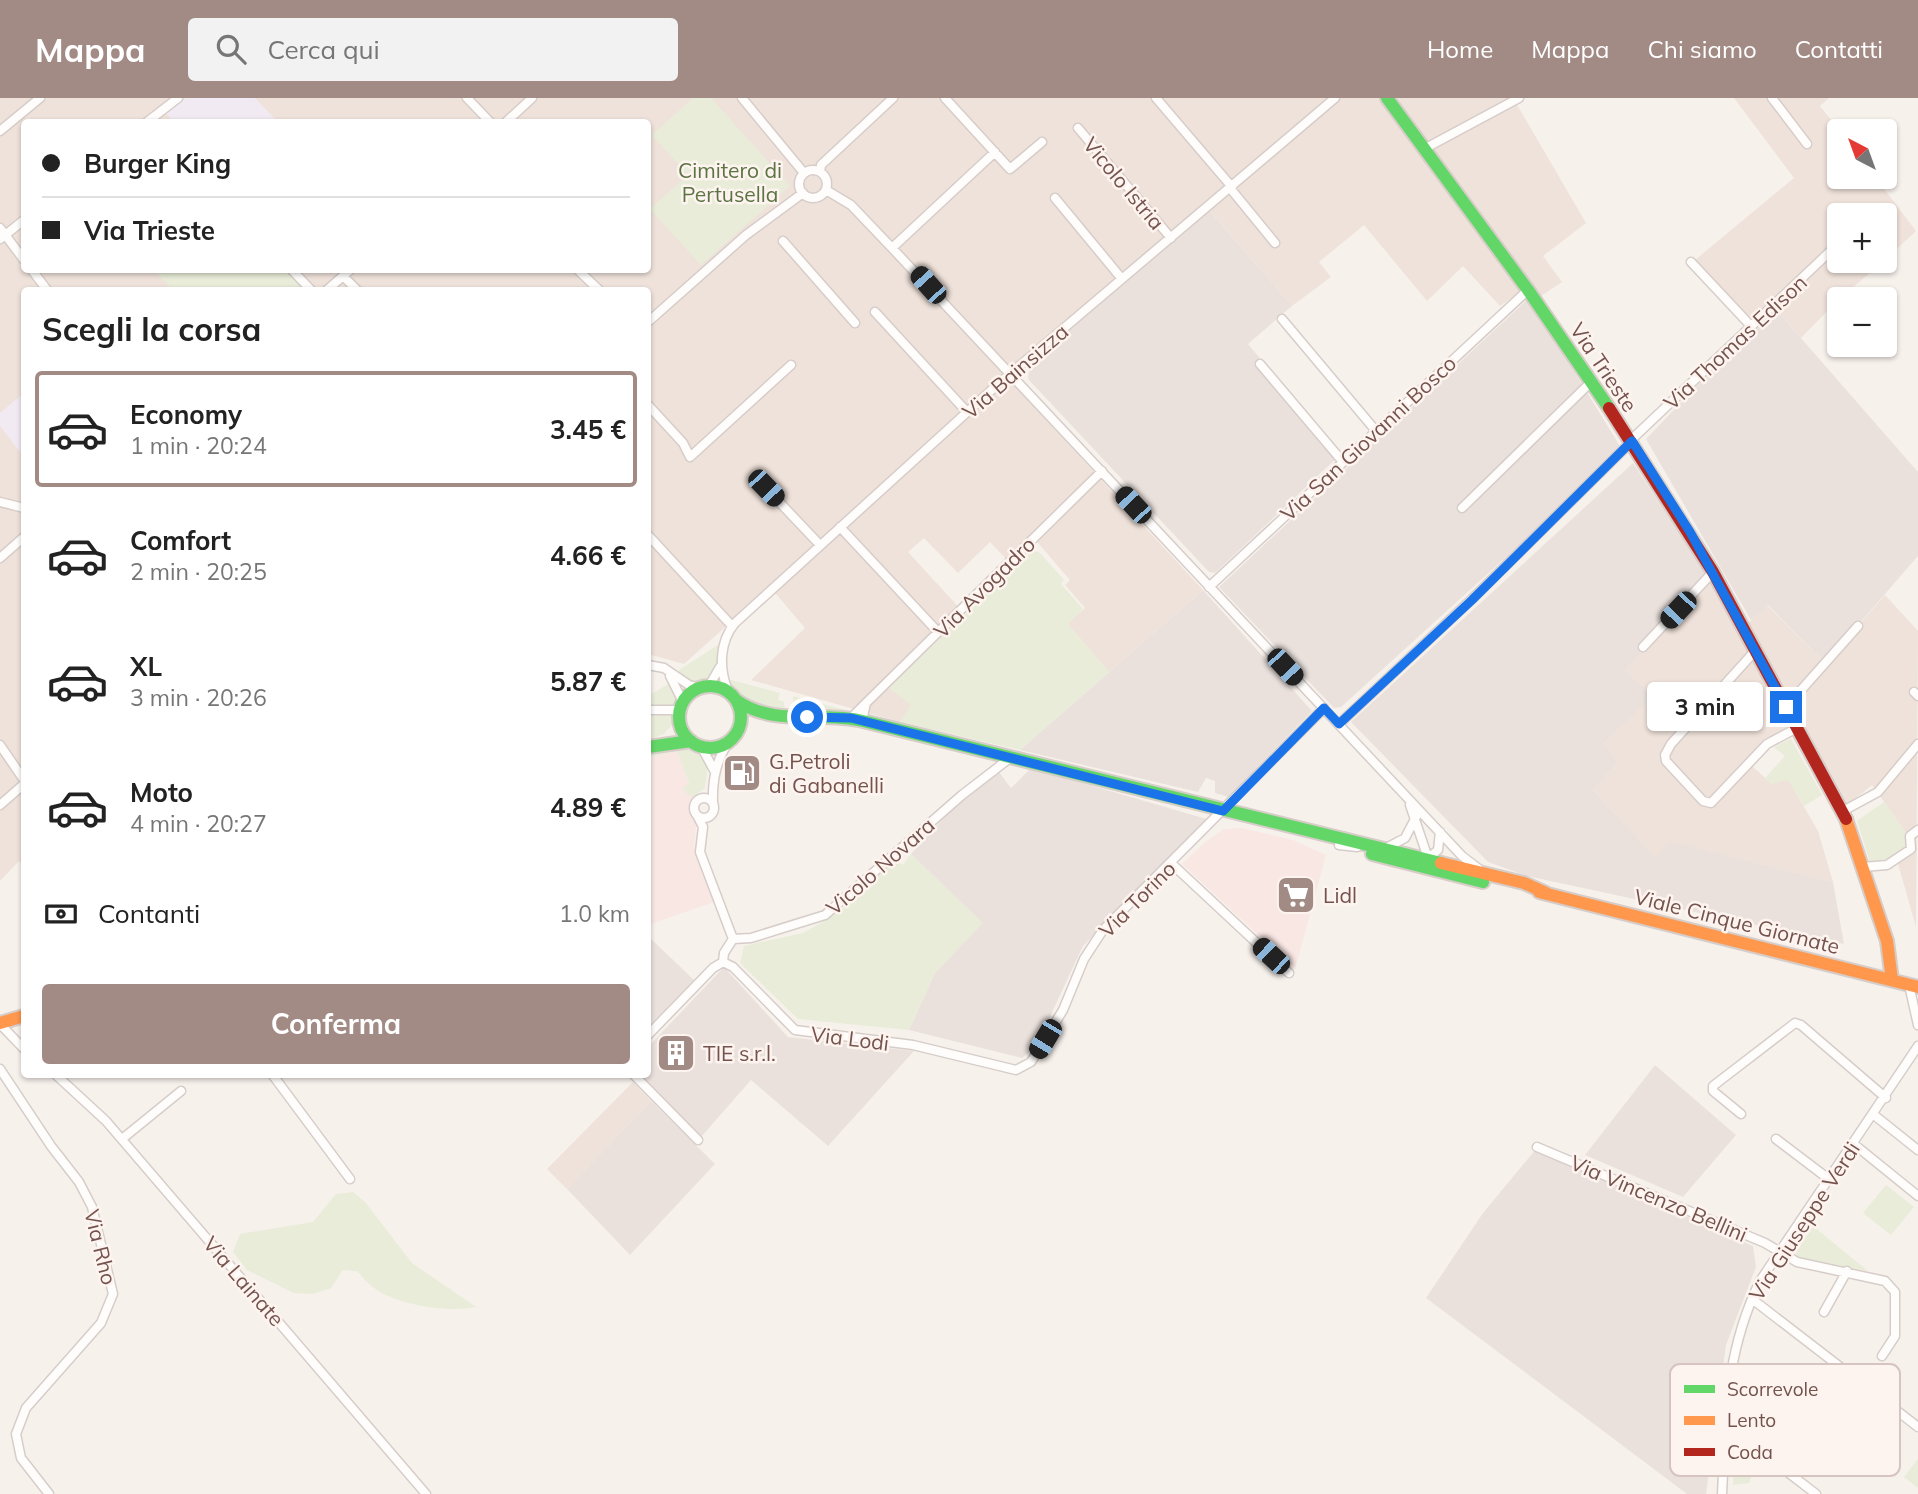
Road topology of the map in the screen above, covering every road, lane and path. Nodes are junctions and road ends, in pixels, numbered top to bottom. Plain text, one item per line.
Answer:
1 (40, 98) edge
2 (178, 98) edge
3 (467, 98) edge
4 (532, 98) edge
5 (742, 98) edge
6 (893, 98) edge
7 (945, 98) edge
8 (1156, 98) edge
9 (1335, 98) edge
10 (1387, 98) edge
11 (1519, 98) edge
12 (1772, 98) edge
13 (155, 119) edge
14 (487, 119) edge
15 (509, 119) edge
16 (1078, 128) dead end
17 (0, 131) edge
18 (1042, 142) dead end
19 (1807, 144) dead end
20 (1424, 149) junction
21 (995, 152) junction
22 (820, 172) junction
23 (804, 173) junction
24 (1231, 188) junction
25 (826, 190) junction
26 (803, 193) junction
27 (1055, 198) dead end
28 (21, 222) edge
29 (2, 234) edge
30 (1171, 238) junction
31 (783, 241) dead end
32 (1275, 243) dead end
33 (892, 248) junction
34 (1827, 254) edge
35 (21, 256) edge
36 (1691, 262) dead end
37 (295, 273) edge
38 (346, 273) edge
39 (581, 273) edge
40 (1122, 279) junction
41 (308, 287) edge
42 (330, 287) edge
43 (596, 287) edge
44 (1528, 289) junction
45 (875, 312) dead end
46 (651, 319) edge
47 (1282, 319) dead end
48 (855, 323) dead end
49 (1751, 326) junction
50 (1260, 363) dead end
51 (791, 365) dead end
52 (1009, 375) junction
53 (1590, 383) junction
54 (651, 408) edge
55 (967, 412) junction
56 (1376, 431) junction
57 (1631, 441) junction
58 (1343, 462) junction
59 (1102, 471) junction
60 (765, 487) dead end
61 (0, 502) edge
62 (21, 507) edge
63 (1462, 508) dead end
64 (840, 527) junction
65 (651, 539) edge
66 (21, 540) edge
67 (820, 545) junction
68 (0, 558) edge
69 (1713, 572) junction
70 (1209, 587) junction
71 (732, 626) junction
72 (1858, 626) dead end
73 (938, 632) junction
74 (1643, 647) dead end
75 (1755, 651) junction
76 (722, 665) junction
77 (651, 666) edge
78 (651, 666) edge
79 (705, 687) junction
80 (732, 696) junction
81 (1786, 707) junction
82 (1324, 708) junction
83 (681, 709) junction
84 (651, 710) edge
85 (824, 716) junction
86 (856, 720) junction
87 (1339, 724) junction
88 (1797, 728) junction
89 (734, 735) junction
90 (696, 743) junction
91 (1918, 744) edge
92 (0, 745) edge
93 (651, 745) edge
94 (651, 746) edge
95 (1010, 758) junction
96 (715, 772) junction
97 (21, 777) edge
98 (21, 785) edge
99 (713, 785) junction
100 (1401, 790) junction
101 (700, 799) junction
102 (713, 803) junction
103 (0, 805) edge
104 (1223, 811) junction
105 (1843, 811) junction
106 (712, 815) junction
107 (698, 817) junction
108 (1416, 817) junction
109 (1267, 823) junction
110 (1918, 830) edge
111 (1440, 832) junction
112 (702, 835) junction
113 (1339, 845) junction
114 (1384, 848) junction
115 (1427, 859) junction
116 (1172, 864) junction
117 (1863, 867) junction
118 (1483, 878) junction
119 (733, 939) junction
120 (723, 962) junction
121 (1289, 972) dead end
122 (1892, 980) junction
123 (1914, 986) edge
124 (21, 1017) edge
125 (0, 1024) edge
126 (1918, 1025) edge
127 (651, 1032) edge
128 (21, 1046) edge
129 (1918, 1046) edge
130 (1024, 1066) joint
131 (0, 1069) edge
132 (60, 1078) edge
133 (275, 1078) edge
134 (637, 1078) edge
135 (181, 1091) dead end
136 (1886, 1098) junction
137 (1741, 1114) dead end
138 (1874, 1115) junction
139 (122, 1139) junction
140 (1776, 1139) dead end
141 (698, 1140) dead end
142 (1855, 1144) junction
143 (1537, 1147) dead end
144 (1918, 1150) edge
145 (349, 1180) dead end
146 (1830, 1180) junction
147 (1918, 1196) edge
148 (1780, 1252) junction
149 (1847, 1271) junction
150 (1752, 1299) junction
151 (1824, 1312) dead end
152 (1882, 1356) dead end
153 (1732, 1364) edge
154 (1836, 1364) edge
155 (1900, 1413) edge
156 (1918, 1427) edge
157 (1723, 1476) edge
158 (1793, 1476) edge
159 (49, 1494) edge
160 (426, 1494) edge
161 (1722, 1494) edge
162 (1816, 1494) edge

1 - 17 street
2 - 13 street
3 - 14 street
4 - 15 street
5 - 23 street
6 - 22 street
7 - 21 street
8 - 24 street
9 - 24 street, Via Bainsizza
10 - 20 main road, Via Trieste
11 - 20 street
12 - 19 street
16 - 30 street, Vicolo Istria
18 - 21 street
20 - 44 main road, Via Trieste
21 - 33 street
22 - 23 street
22 - 25 street
23 - 26 street
24 - 30 street, Via Bainsizza
24 - 32 street
25 - 26 street
25 - 33 street
26 - 46 street
27 - 40 street
28 - 29 street
29 - 35 street
30 - 40 street, Via Bainsizza
31 - 48 street
33 - 52 street
34 - 49 street, Via Thomas Edison
36 - 49 street
37 - 41 street
38 - 42 street
39 - 43 street
40 - 52 street, Via Bainsizza
44 - 53 main road, Via Trieste
44 - 56 street, Via San Giovanni Bosco
45 - 55 street
47 - 56 street
49 - 57 street, Via Thomas Edison
50 - 58 street
51 - 54 street
52 - 55 street, Via Bainsizza
52 - 59 street
53 - 57 main road, Via Trieste
53 - 63 street
55 - 64 street, Via Bainsizza
56 - 58 street, Via San Giovanni Bosco
57 - 69 main road, Via Trieste
57 - 87 street, Via Thomas Edison
58 - 70 street, Via San Giovanni Bosco
59 - 70 street
59 - 73 street, Via Avogadro
60 - 67 street
61 - 62 street
64 - 67 street, Via Bainsizza
64 - 73 street
65 - 71 street
66 - 68 street
67 - 71 street, Via Bainsizza
69 - 74 street
69 - 75 main road, Via Trieste
70 - 82 street
71 - 76 street
72 - 81 street
73 - 86 street, Via Avogadro
75 - 81 main road, Via Trieste
75 - 88 street
76 - 79 street
76 - 80 street
77 - 79 street
78 - 83 street
79 - 80 main road
79 - 83 main road
80 - 85 main road, Viale Cinque Giornate
80 - 89 main road
81 - 88 main road, Via Trieste
82 - 87 street
82 - 104 street, Via Torino
83 - 84 street
83 - 90 main road
83 - 93 main road
85 - 86 main road, Viale Cinque Giornate
85 - 89 main road, Viale Cinque Giornate
86 - 95 main road, Viale Cinque Giornate
87 - 100 street
88 - 105 main road, Via Trieste
89 - 90 main road
89 - 96 street
90 - 94 main road
90 - 96 street
91 - 105 street
92 - 97 street
95 - 104 main road, Viale Cinque Giornate
95 - 119 street, Vicolo Novara
96 - 99 street
98 - 103 street
99 - 101 street
99 - 102 street
100 - 108 street
100 - 111 street
101 - 102 street
101 - 107 street
102 - 106 street
104 - 109 main road, Viale Cinque Giornate
104 - 116 street, Via Torino
105 - 117 main road, Via Trieste
106 - 107 street
106 - 112 street
107 - 112 street
108 - 114 street
108 - 115 street
109 - 113 main road, Viale Cinque Giornate
109 - 114 main road, Viale Cinque Giornate
110 - 117 street
111 - 115 street
111 - 118 street
112 - 119 street
113 - 115 street
113 - 118 main road, Viale Cinque Giornate
114 - 115 main road, Viale Cinque Giornate
115 - 118 main road, Viale Cinque Giornate
116 - 121 street
116 - 130 street, Via Torino
117 - 122 main road, Via Trieste
118 - 122 main road, Viale Cinque Giornate
119 - 120 street
120 - 127 street
120 - 130 street, Via Lodi
122 - 123 main road, Viale Cinque Giornate
123 - 126 street
124 - 125 main road
125 - 128 street
129 - 136 street, Via Giuseppe Verdi
131 - 159 street, Via Rho
132 - 139 street, Via Lainate
133 - 145 street
134 - 141 street
135 - 139 street
136 - 137 street
136 - 138 street, Via Giuseppe Verdi
138 - 142 street, Via Giuseppe Verdi
138 - 144 street
139 - 160 street, Via Lainate
140 - 146 street
142 - 146 street, Via Giuseppe Verdi
142 - 147 street
143 - 148 street, Via Vincenzo Bellini
146 - 148 street, Via Giuseppe Verdi
148 - 149 street, Via Vincenzo Bellini
148 - 150 street, Via Giuseppe Verdi
149 - 151 street
149 - 152 street, Via Vincenzo Bellini
150 - 153 street, Via Giuseppe Verdi
150 - 154 street
155 - 156 street
157 - 161 street, Via Giuseppe Verdi
158 - 162 street

